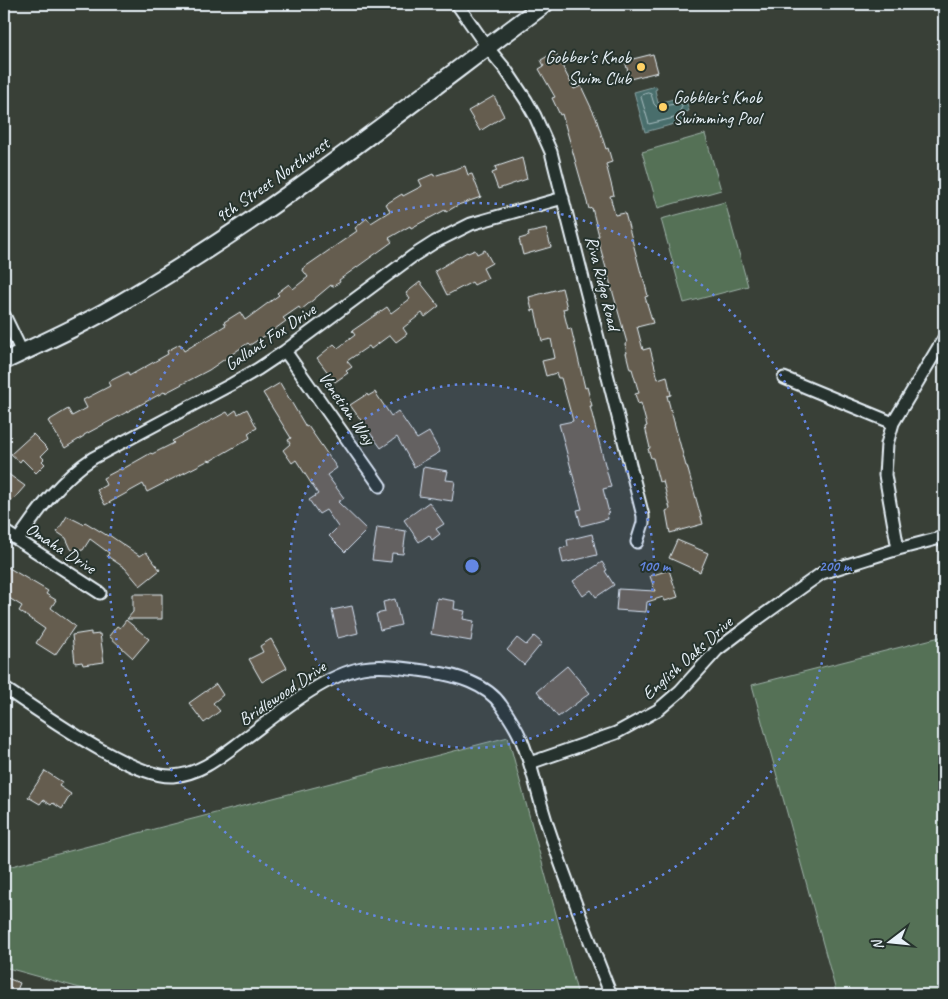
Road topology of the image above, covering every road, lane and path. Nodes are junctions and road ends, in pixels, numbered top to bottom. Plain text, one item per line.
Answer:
1 (457, 4) edge
2 (545, 4) edge
3 (487, 46) junction
4 (563, 198) junction
5 (4, 315) edge
6 (944, 338) edge
7 (285, 351) junction
8 (22, 352) junction
9 (4, 360) edge
10 (784, 378) dead end
11 (893, 423) junction
12 (380, 486) dead end
13 (4, 531) edge
14 (944, 537) edge
15 (18, 540) junction
16 (637, 542) dead end
17 (898, 548) junction
18 (100, 593) dead end
19 (4, 688) edge
20 (530, 763) junction
21 (611, 995) edge

1 - 3 street, Riva Ridge Road
2 - 3 street, 9th Street Northwest
3 - 4 street, Riva Ridge Road
3 - 8 street, 9th Street Northwest
4 - 7 street, Gallant Fox Drive
4 - 16 street, Riva Ridge Road
5 - 8 street
6 - 11 street
7 - 12 street, Venetian Way
7 - 15 street, Gallant Fox Drive
8 - 9 street, 9th Street Northwest
10 - 11 street
11 - 17 street
13 - 15 street, Omaha Drive
14 - 17 street, English Oaks Drive
15 - 18 street, Omaha Drive
17 - 20 street, English Oaks Drive
19 - 20 street, Bridlewood Drive
20 - 21 street, Bridlewood Drive

